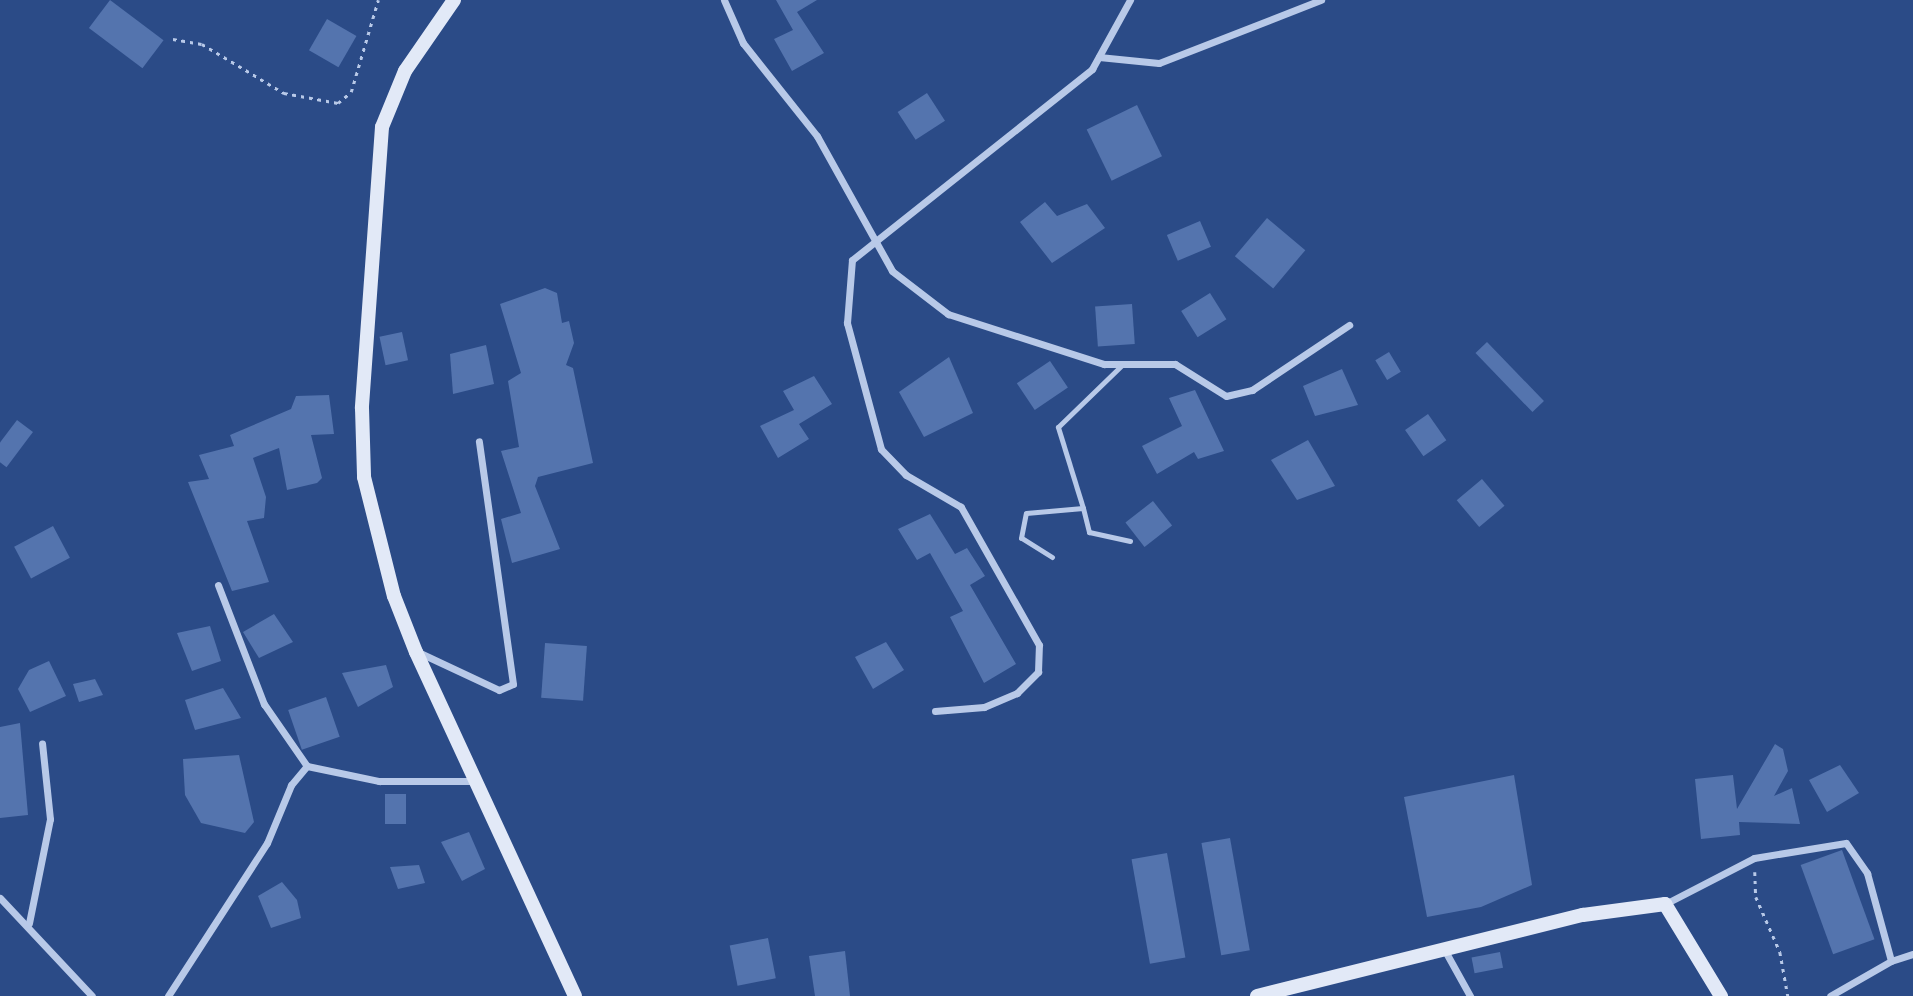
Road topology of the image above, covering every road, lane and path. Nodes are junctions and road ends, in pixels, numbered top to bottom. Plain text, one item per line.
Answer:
1 (378, 0) edge
2 (454, 0) edge
3 (724, 0) edge
4 (1130, 0) edge
5 (1321, 0) edge
6 (173, 39) dead end
7 (1098, 57) junction
8 (873, 240) junction
9 (1349, 325) dead end
10 (1122, 365) junction
11 (479, 441) dead end
12 (1083, 508) junction
13 (1130, 541) dead end
14 (1052, 558) dead end
15 (218, 585) dead end
16 (416, 652) junction
17 (935, 711) dead end
18 (42, 743) dead end
19 (307, 766) junction
20 (477, 781) junction
21 (1754, 858) junction
22 (0, 898) edge
23 (1665, 904) junction
24 (29, 923) junction
25 (1444, 949) junction
26 (1913, 954) edge
27 (1891, 961) junction
28 (92, 996) edge
29 (168, 996) edge
30 (575, 996) edge
31 (1257, 996) edge
32 (1470, 996) edge
33 (1721, 996) edge
34 (1788, 996) edge
35 (1830, 996) edge

1 - 6 path
2 - 16 street
3 - 8 street
4 - 7 street
5 - 7 street
7 - 8 street
8 - 10 street
8 - 17 street
9 - 10 street
10 - 12 lane
11 - 16 street
12 - 13 lane
12 - 14 lane
15 - 19 street
16 - 20 street
18 - 24 street
19 - 20 street
19 - 29 street
20 - 30 street
21 - 23 street
21 - 27 street
21 - 34 path
22 - 24 street
23 - 25 street
23 - 33 street
24 - 28 street
25 - 31 street
25 - 32 street
26 - 27 street
27 - 35 street

